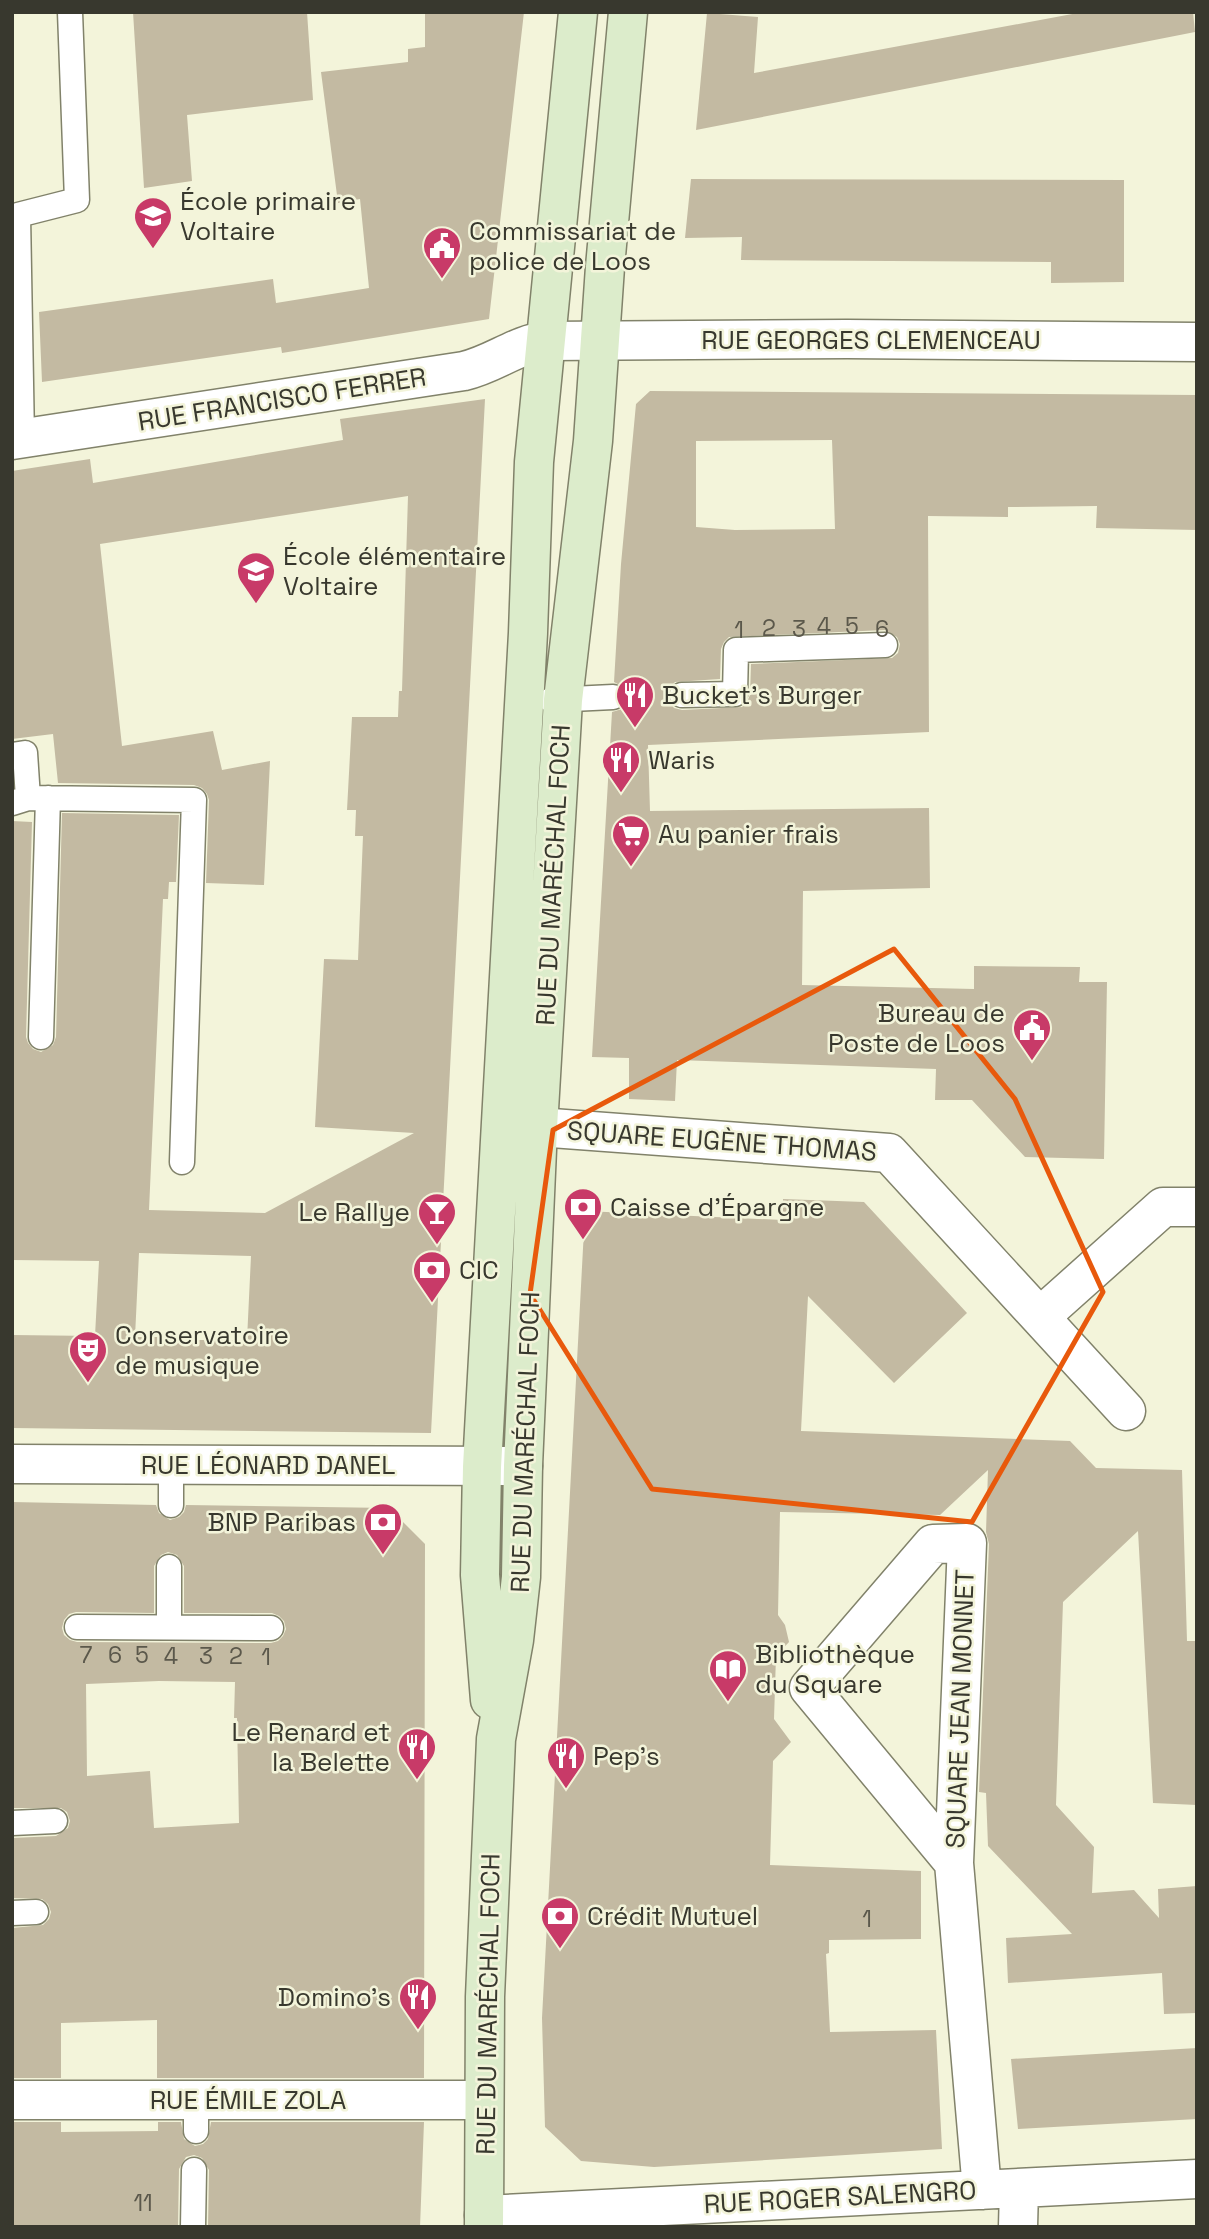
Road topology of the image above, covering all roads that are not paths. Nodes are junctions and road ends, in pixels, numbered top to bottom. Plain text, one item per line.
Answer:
1 (70, 12) edge
2 (578, 12) edge
3 (628, 12) edge
4 (546, 341) junction
5 (600, 341) junction
6 (1197, 342) edge
7 (17, 440) edge
8 (885, 645) dead end
9 (682, 695) dead end
10 (613, 697) dead end
11 (525, 699) junction
12 (563, 700) junction
13 (12, 755) edge
14 (29, 800) edge
15 (41, 1037) dead end
16 (501, 1127) junction
17 (538, 1127) junction
18 (182, 1162) dead end
19 (1197, 1208) edge
20 (1041, 1316) junction
21 (1126, 1411) dead end
22 (12, 1464) edge
23 (171, 1464) junction
24 (523, 1466) junction
25 (482, 1467) junction
26 (171, 1505) dead end
27 (169, 1567) dead end
28 (77, 1627) dead end
29 (169, 1627) junction
30 (271, 1628) dead end
31 (496, 1739) junction
32 (55, 1821) dead end
33 (12, 1823) edge
34 (954, 1863) junction
35 (12, 2100) edge
36 (484, 2100) junction
37 (194, 2170) dead end
38 (1197, 2179) edge
39 (1000, 2189) junction
40 (484, 2221) edge
41 (193, 2227) edge
42 (1018, 2227) edge

1 - 7 lane
2 - 4 main road, RUE DU MARÉCHAL FOCH
3 - 5 main road, RUE DU MARÉCHAL FOCH
4 - 5 street, RUE GEORGES CLEMENCEAU
4 - 7 street, RUE FRANCISCO FERRER
4 - 11 main road, RUE DU MARÉCHAL FOCH
5 - 6 street, RUE GEORGES CLEMENCEAU
5 - 12 main road, RUE DU MARÉCHAL FOCH
8 - 9 lane
10 - 12 lane
11 - 12 lane
11 - 16 main road, RUE DU MARÉCHAL FOCH
12 - 17 main road, RUE DU MARÉCHAL FOCH
13 - 14 lane
14 - 15 lane
14 - 18 lane
16 - 17 street, SQUARE EUGÈNE THOMAS
16 - 25 main road, RUE DU MARÉCHAL FOCH
17 - 20 street, SQUARE EUGÈNE THOMAS
17 - 24 main road, RUE DU MARÉCHAL FOCH
19 - 20 street
20 - 21 street, SQUARE EUGÈNE THOMAS
22 - 23 street, RUE LÉONARD DANEL
23 - 25 street, RUE LÉONARD DANEL
23 - 26 lane
24 - 25 street, RUE LÉONARD DANEL
24 - 31 main road, RUE DU MARÉCHAL FOCH
25 - 31 main road, RUE DU MARÉCHAL FOCH
27 - 29 lane
28 - 29 lane
29 - 30 lane
31 - 36 main road, RUE DU MARÉCHAL FOCH
32 - 33 lane
34 - 34 street, SQUARE JEAN MONNET
34 - 39 street, SQUARE JEAN MONNET
35 - 36 street, RUE ÉMILE ZOLA
36 - 40 main road, RUE DU MARÉCHAL FOCH
37 - 41 lane
38 - 39 street, RUE ROGER SALENGRO
39 - 40 street, RUE ROGER SALENGRO
39 - 42 street, SQUARE JEAN MONNET

